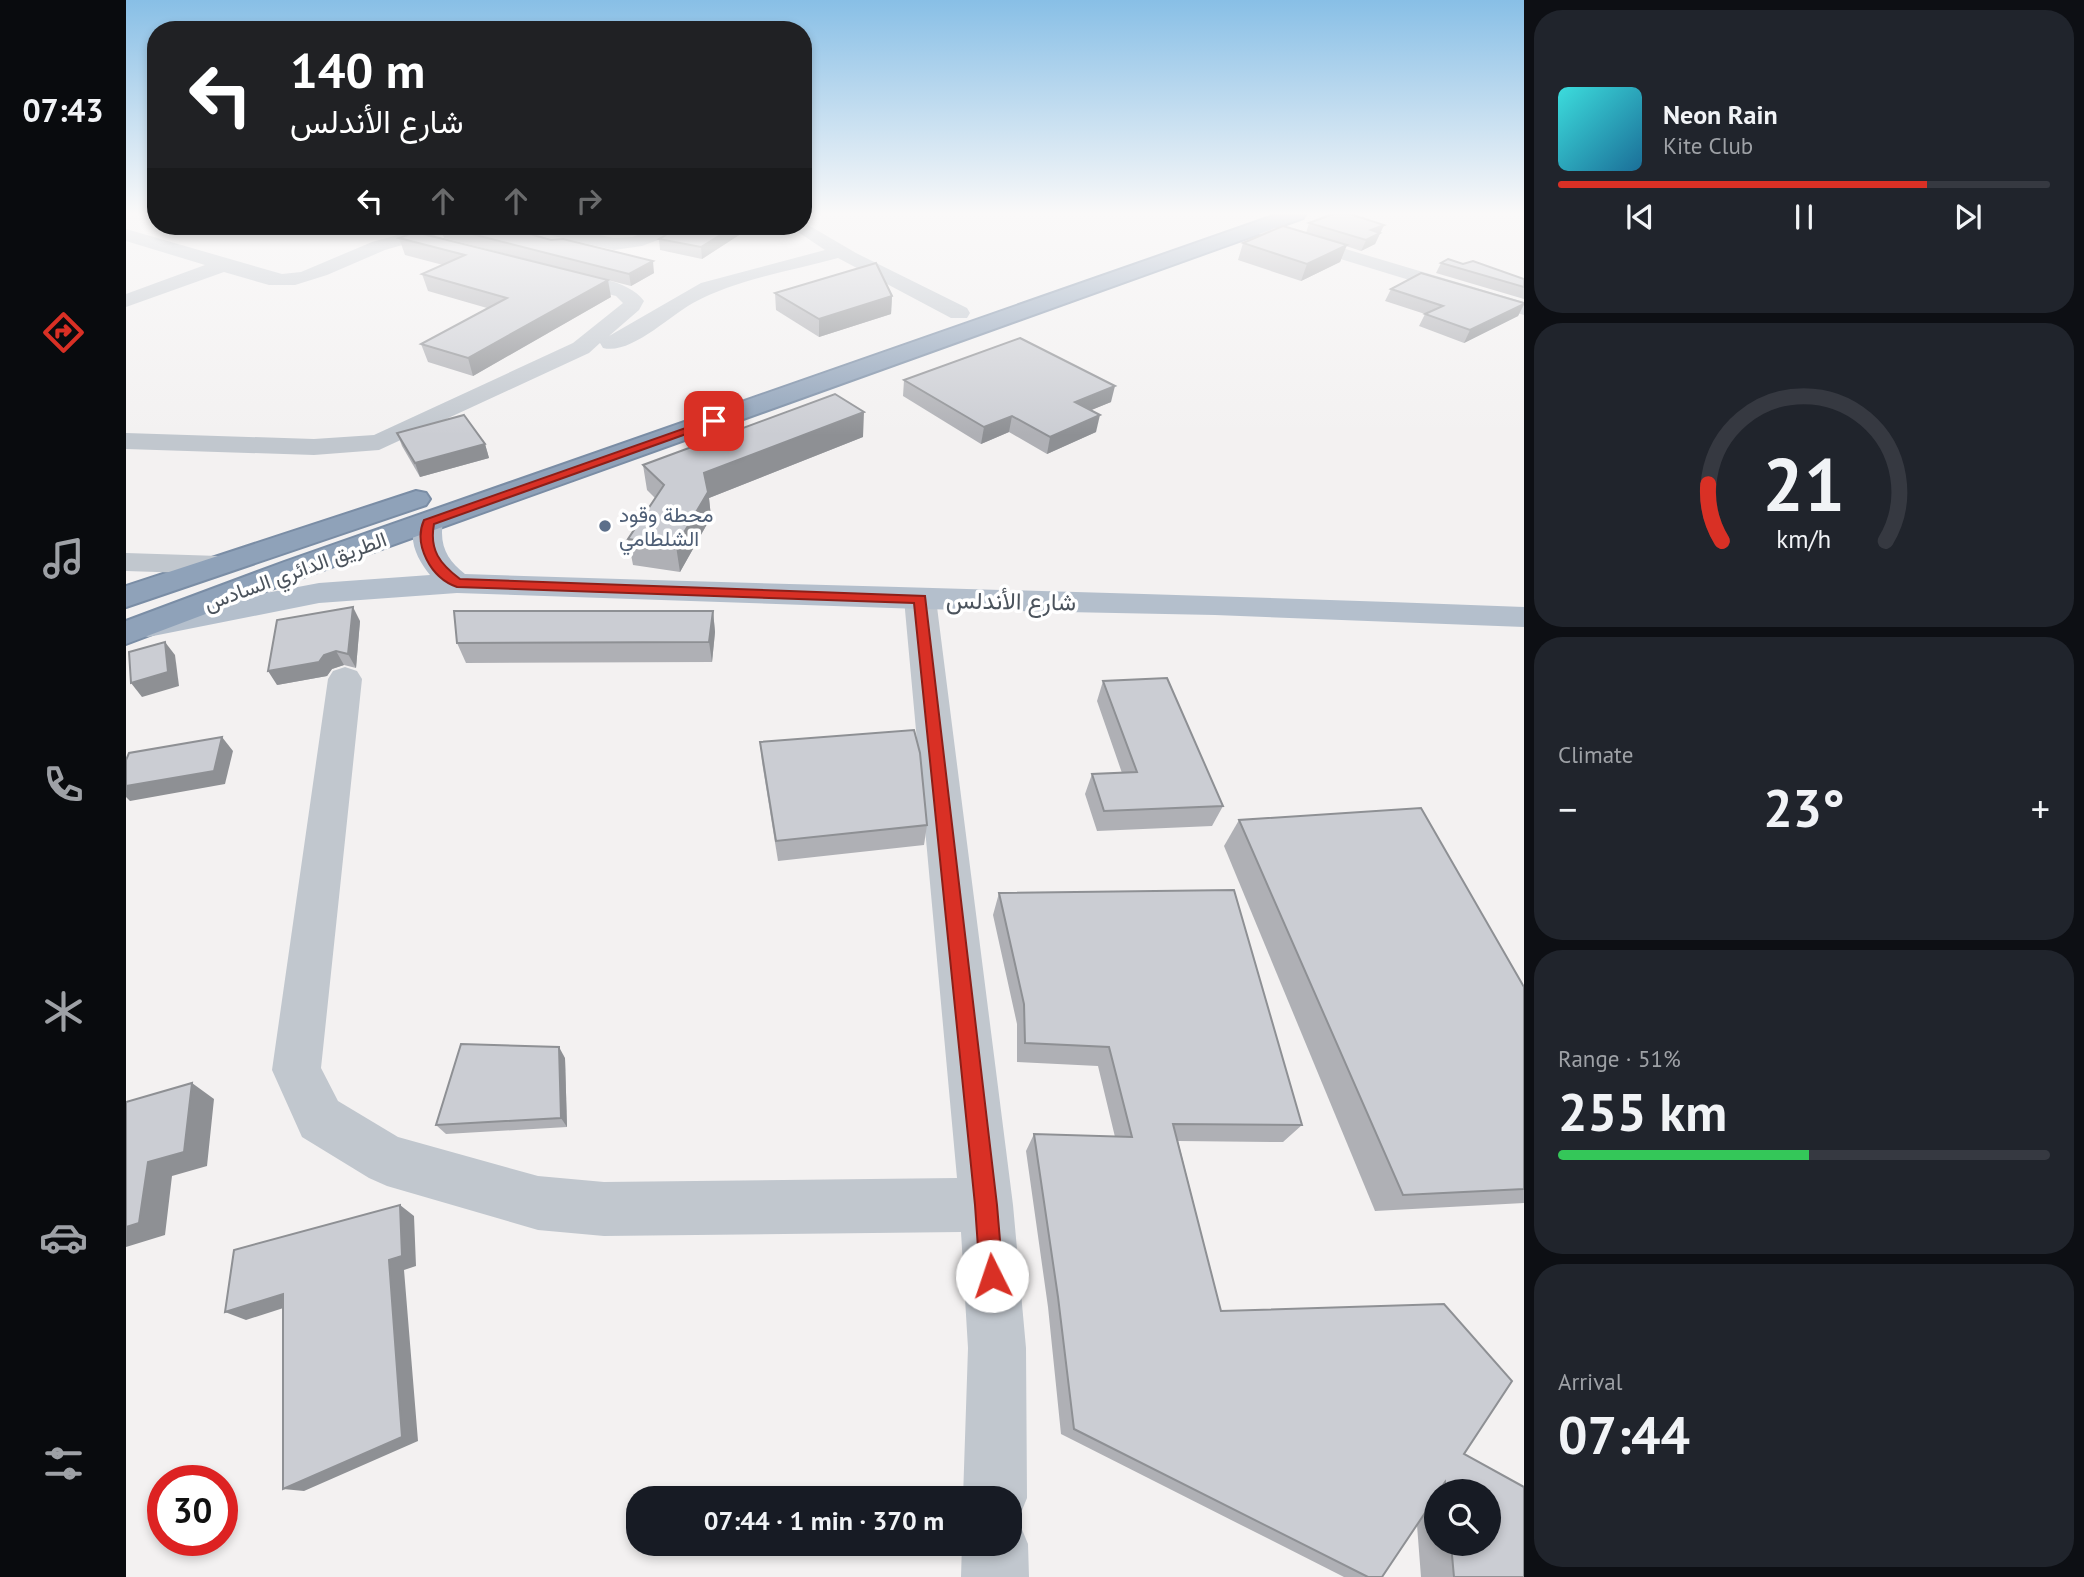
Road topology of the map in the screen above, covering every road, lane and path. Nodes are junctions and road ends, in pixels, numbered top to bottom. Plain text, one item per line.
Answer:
1 (162, 288) edge
2 (606, 288) edge
3 (707, 288) edge
4 (909, 288) edge
5 (1043, 288) edge
6 (1081, 288) edge
7 (1465, 288) edge
8 (126, 301) edge
9 (1524, 309) edge
10 (959, 313) junction
11 (581, 348) junction
12 (126, 441) edge
13 (577, 444) dead end
14 (445, 489) dead end
15 (429, 522) junction
16 (126, 562) edge
17 (219, 565) junction
18 (457, 583) junction
19 (126, 597) edge
20 (920, 599) junction
21 (1524, 617) edge
22 (137, 630) edge
23 (345, 679) dead end
24 (986, 1205) junction
25 (995, 1486) edge
26 (995, 1556) edge
27 (995, 1577) edge

1 - 8 street
2 - 11 street
3 - 11 street
4 - 10 street
5 - 10 highway
6 - 15 highway, الطريق الدائري السادس
7 - 9 street
10 - 13 highway
11 - 12 street
14 - 17 highway, الطريق الدائري السادس
15 - 18 main road
15 - 22 highway, الطريق الدائري السادس
16 - 17 street
17 - 19 highway, الطريق الدائري السادس
18 - 20 main road, شارع الأندلس
18 - 22 main road, شارع الأندلس
20 - 21 main road, شارع الأندلس
20 - 24 street
23 - 24 street
24 - 25 street
26 - 27 street

